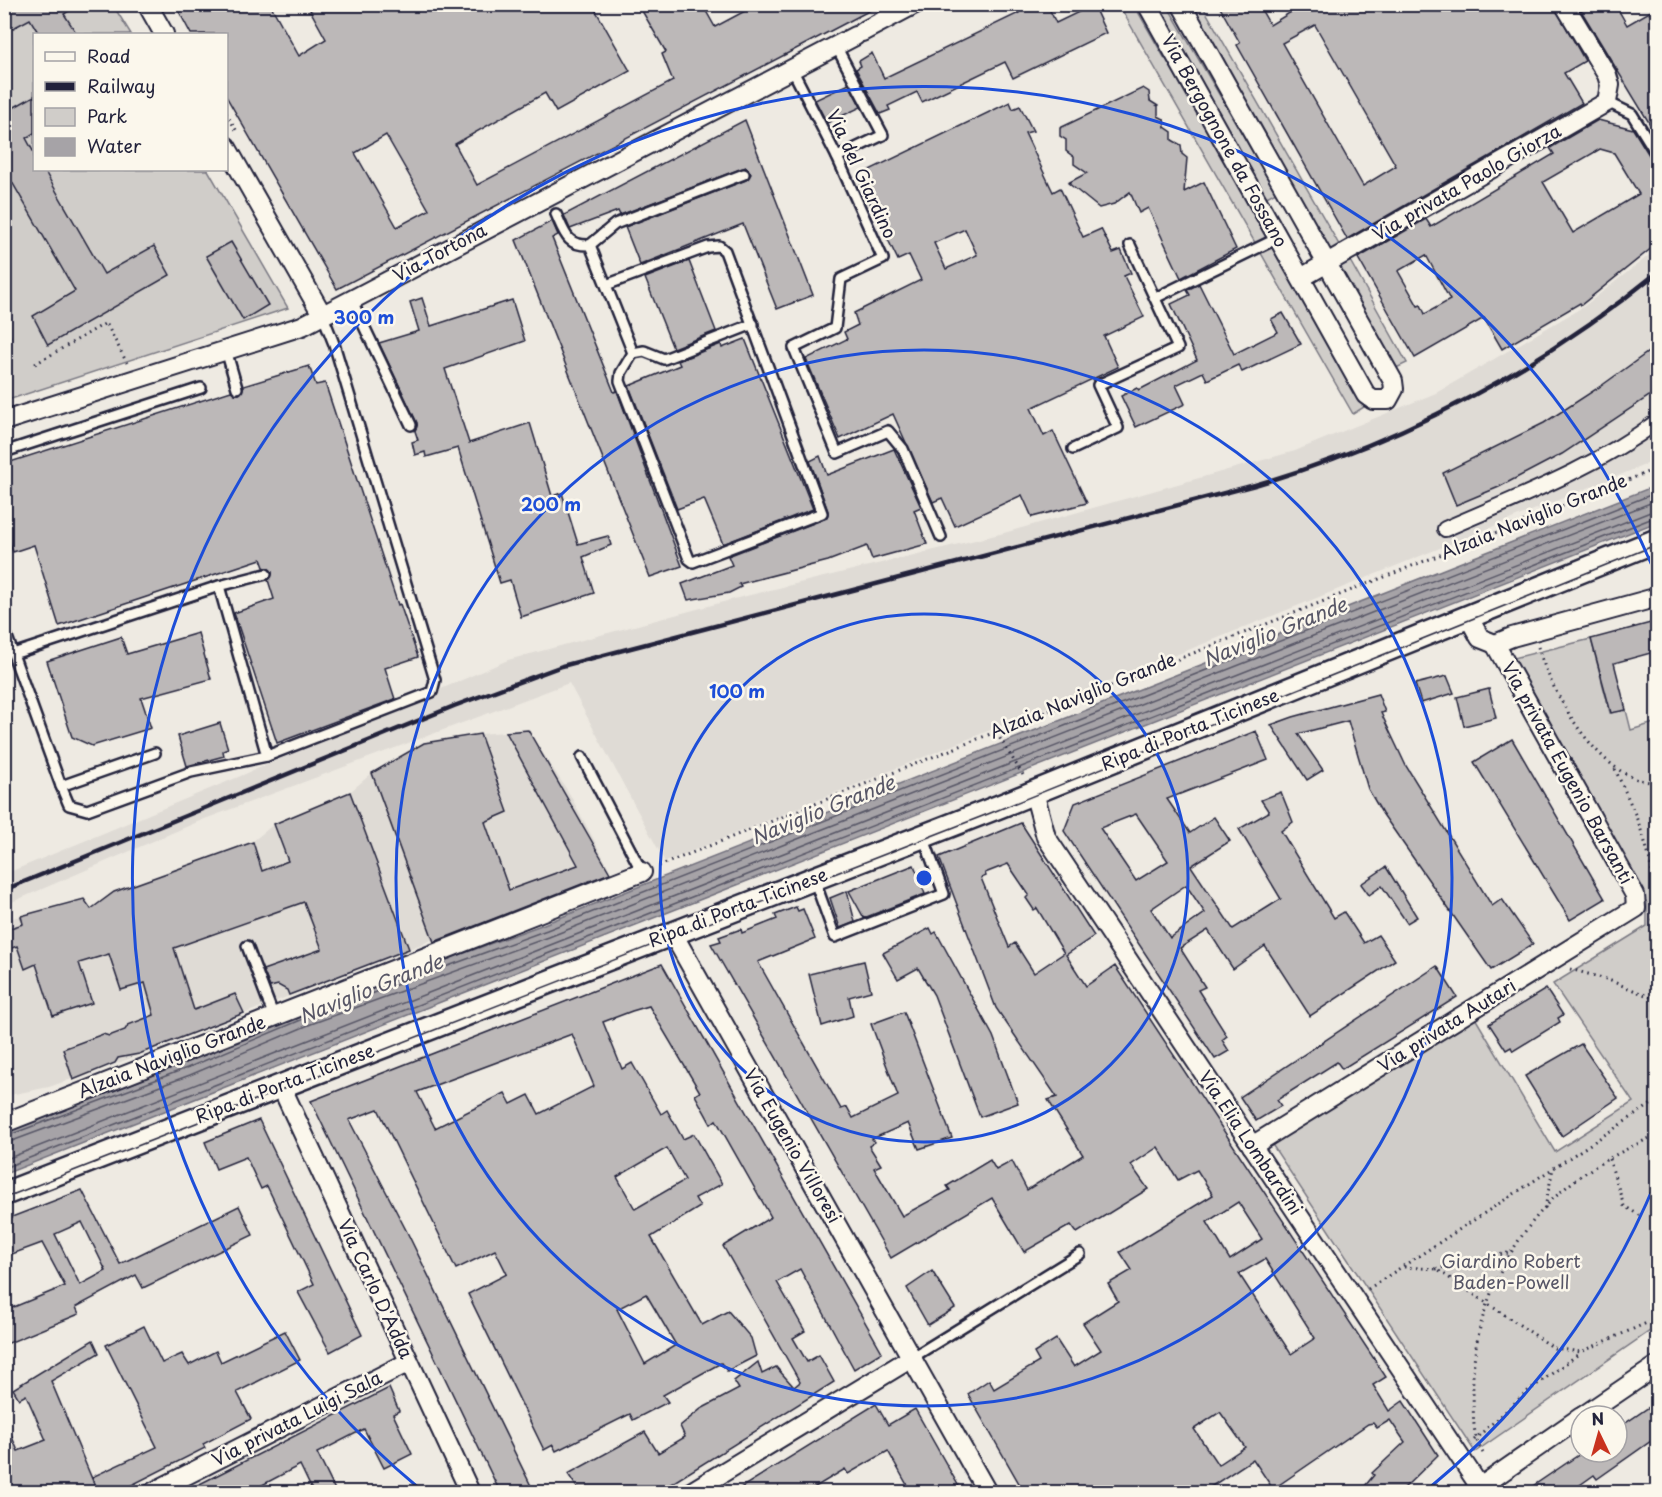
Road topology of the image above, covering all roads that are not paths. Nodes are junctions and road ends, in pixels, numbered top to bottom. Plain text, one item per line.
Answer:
1 (147, 4) edge
2 (915, 4) edge
3 (1147, 4) edge
4 (1181, 4) edge
5 (1564, 4) edge
6 (163, 33) edge
7 (836, 46) junction
8 (792, 69) junction
9 (1607, 102) junction
10 (228, 150) edge
11 (1658, 156) edge
12 (837, 157) junction
13 (744, 174) dead end
14 (556, 214) dead end
15 (1278, 238) junction
16 (590, 245) junction
17 (1130, 245) dead end
18 (1327, 263) junction
19 (1301, 278) junction
20 (606, 285) junction
21 (1155, 298) junction
22 (352, 301) junction
23 (323, 316) junction
24 (753, 324) junction
25 (226, 350) junction
26 (633, 353) junction
27 (201, 388) dead end
28 (237, 388) dead end
29 (4, 421) edge
30 (1658, 422) edge
31 (411, 425) dead end
32 (1073, 449) dead end
33 (4, 452) edge
34 (1445, 529) dead end
35 (941, 537) dead end
36 (1658, 540) edge
37 (266, 574) dead end
38 (219, 586) junction
39 (1658, 597) edge
40 (1468, 616) junction
41 (4, 627) edge
42 (1495, 644) junction
43 (13, 654) junction
44 (155, 753) dead end
45 (267, 756) junction
46 (582, 757) dead end
47 (62, 786) junction
48 (1031, 787) junction
49 (922, 836) junction
50 (642, 872) joint
51 (814, 879) junction
52 (1649, 902) joint
53 (673, 934) junction
54 (247, 946) dead end
55 (274, 1017) junction
56 (281, 1086) junction
57 (4, 1123) edge
58 (1252, 1146) junction
59 (4, 1194) edge
60 (1080, 1254) dead end
61 (912, 1357) junction
62 (409, 1362) junction
63 (1658, 1365) edge
64 (1601, 1404) edge
65 (1569, 1426) edge
66 (1476, 1490) edge
67 (153, 1492) edge
68 (470, 1492) edge
69 (691, 1492) edge
70 (987, 1492) edge

1 - 6 street
2 - 7 street, Via Tortona
3 - 15 street, Via Bergognone da Fossano
4 - 18 street, Via Bergognone da Fossano
5 - 9 street
7 - 8 street, Via Tortona
7 - 12 lane
8 - 12 lane, Via del Giardino
8 - 22 street, Via Tortona
9 - 11 lane
9 - 18 street, Via privata Paolo Giorza
10 - 23 street
12 - 35 lane, Via del Giardino
13 - 16 lane
14 - 16 lane
15 - 19 street, Via Bergognone da Fossano
15 - 21 lane
16 - 20 lane
17 - 21 lane
18 - 19 street
18 - 19 street, Via Bergognone da Fossano
20 - 24 lane
20 - 26 lane
21 - 32 lane
22 - 23 street, Via Tortona
22 - 31 lane
23 - 25 street, Via Tortona
23 - 45 lane
24 - 26 lane
24 - 26 lane
25 - 28 lane
25 - 29 street, Via Tortona
27 - 33 lane
30 - 34 street
36 - 40 street, Ripa di Porta Ticinese
37 - 38 lane
38 - 43 lane
38 - 45 lane
39 - 42 street
40 - 42 street
40 - 48 street, Ripa di Porta Ticinese
41 - 43 lane
42 - 52 street, Via privata Eugenio Barsanti
43 - 47 lane
44 - 47 lane
45 - 47 lane
46 - 50 lane
48 - 49 street, Ripa di Porta Ticinese
48 - 58 street, Via Elia Lombardini
49 - 51 street, Ripa di Porta Ticinese
49 - 51 lane
50 - 55 street, Alzaia Naviglio Grande
51 - 53 street, Ripa di Porta Ticinese
52 - 58 street, Via privata Autari
53 - 56 street, Ripa di Porta Ticinese
53 - 61 street, Via Eugenio Villoresi
54 - 55 lane
55 - 57 street, Alzaia Naviglio Grande
56 - 59 street, Ripa di Porta Ticinese
56 - 62 street, Via Carlo D'Adda
58 - 66 street, Via Elia Lombardini
60 - 61 lane
61 - 69 street
61 - 70 street, Via Eugenio Villoresi
62 - 67 street, Via privata Luigi Sala
62 - 68 street, Via Carlo D'Adda
63 - 64 street
65 - 66 street

